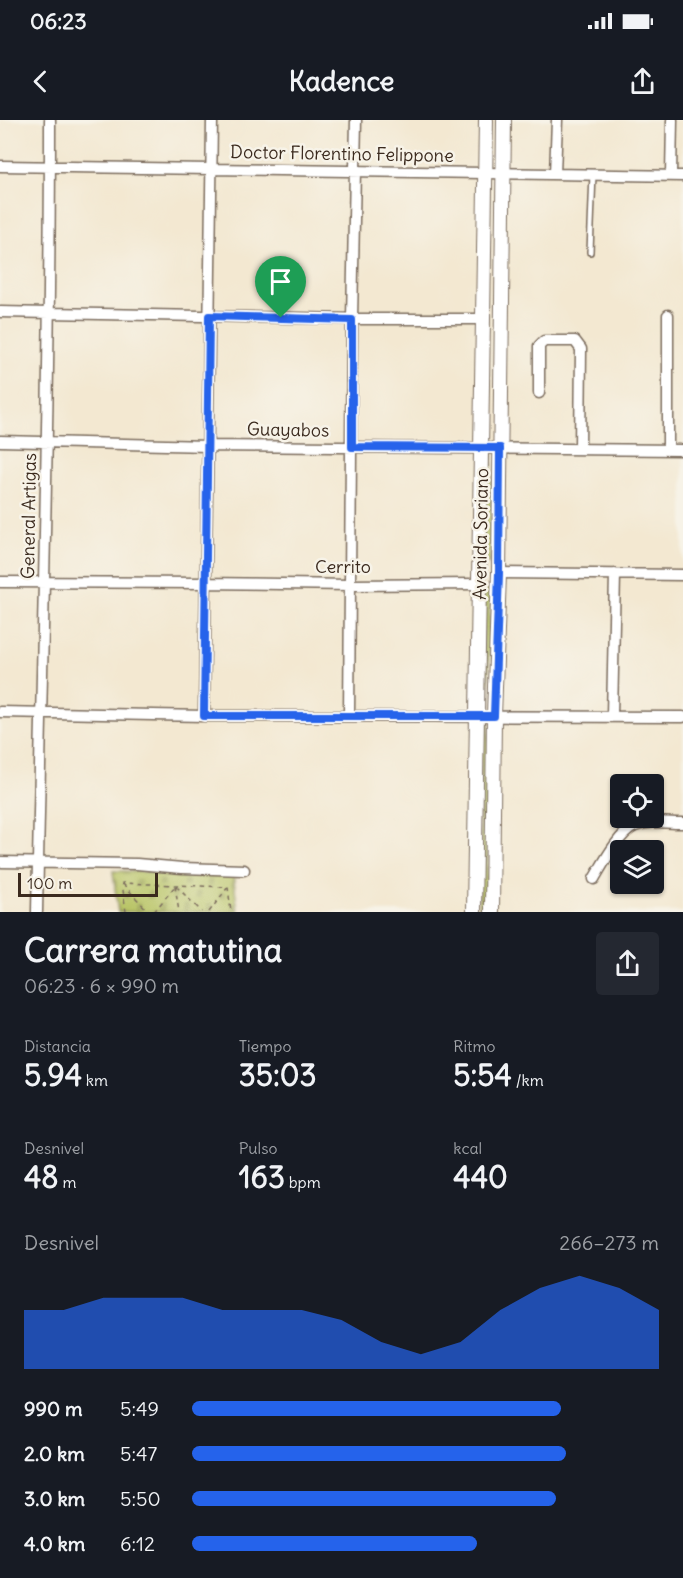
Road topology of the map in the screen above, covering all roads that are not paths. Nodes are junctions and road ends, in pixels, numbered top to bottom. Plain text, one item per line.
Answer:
1 (51, 120) edge
2 (212, 120) edge
3 (356, 120) edge
4 (486, 120) edge
5 (504, 120) edge
6 (557, 120) edge
7 (672, 120) edge
8 (0, 166) edge
9 (50, 167) junction
10 (211, 169) junction
11 (356, 171) junction
12 (486, 173) junction
13 (504, 173) junction
14 (555, 174) junction
15 (593, 174) junction
16 (671, 176) junction
17 (683, 176) edge
18 (590, 252) dead end
19 (0, 312) edge
20 (49, 312) junction
21 (668, 315) dead end
22 (209, 316) junction
23 (482, 319) junction
24 (352, 320) junction
25 (539, 393) dead end
26 (0, 441) edge
27 (46, 441) junction
28 (208, 446) junction
29 (352, 447) junction
30 (480, 448) junction
31 (500, 448) junction
32 (580, 449) junction
33 (668, 450) junction
34 (683, 450) edge
35 (499, 573) junction
36 (615, 574) junction
37 (683, 575) edge
38 (0, 582) edge
39 (44, 582) junction
40 (205, 583) junction
41 (478, 584) junction
42 (350, 585) junction
43 (0, 712) edge
44 (42, 713) junction
45 (204, 716) junction
46 (349, 716) junction
47 (477, 716) junction
48 (494, 716) junction
49 (612, 716) junction
50 (683, 717) edge
51 (683, 823) edge
52 (0, 862) edge
53 (38, 863) junction
54 (244, 870) dead end
55 (594, 879) dead end
56 (37, 912) edge
57 (474, 912) edge
58 (492, 912) edge

1 - 9 street, General Artigas
2 - 10 street
3 - 11 street
4 - 12 street, Avenida Soriano
5 - 13 street, Avenida Soriano
6 - 14 street
7 - 16 street
8 - 9 street, Doctor Florentino Felippone
9 - 10 street, Doctor Florentino Felippone
9 - 20 street, General Artigas
10 - 11 street, Doctor Florentino Felippone
10 - 22 street
11 - 12 street, Doctor Florentino Felippone
11 - 24 street
12 - 13 street, Doctor Florentino Felippone
12 - 23 street, Avenida Soriano
13 - 14 street, Doctor Florentino Felippone
13 - 31 street, Avenida Soriano
14 - 15 street, Doctor Florentino Felippone
15 - 16 street, Doctor Florentino Felippone
15 - 18 lane
16 - 17 street, Doctor Florentino Felippone
19 - 20 street
20 - 22 street
20 - 27 street, General Artigas
21 - 33 street
22 - 24 street
22 - 28 street
23 - 24 street
23 - 30 street, Avenida Soriano
24 - 29 street
25 - 32 street
26 - 27 street, Guayabos
27 - 28 street, Guayabos
27 - 39 street, General Artigas
28 - 29 street, Guayabos
28 - 40 street
29 - 30 street, Guayabos
29 - 42 street
30 - 31 street, Guayabos
30 - 41 street, Avenida Soriano
31 - 32 street, Guayabos
31 - 35 street, Avenida Soriano
32 - 33 street, Guayabos
33 - 34 street, Guayabos
35 - 36 street, Cerrito
35 - 41 street, Cerrito
35 - 48 street, Avenida Soriano
36 - 37 street, Cerrito
36 - 49 street
38 - 39 street, Cerrito
39 - 40 street, Cerrito
39 - 44 street, General Artigas
40 - 42 street, Cerrito
40 - 45 street
41 - 42 street, Cerrito
41 - 47 street, Avenida Soriano
42 - 46 street
43 - 44 street
44 - 45 street
44 - 53 street, General Artigas
45 - 46 street
46 - 47 street
47 - 48 street
47 - 57 street, Avenida Soriano
48 - 49 street
48 - 58 street, Avenida Soriano
49 - 50 street
51 - 55 street
52 - 53 street
53 - 54 street
53 - 56 street, General Artigas

